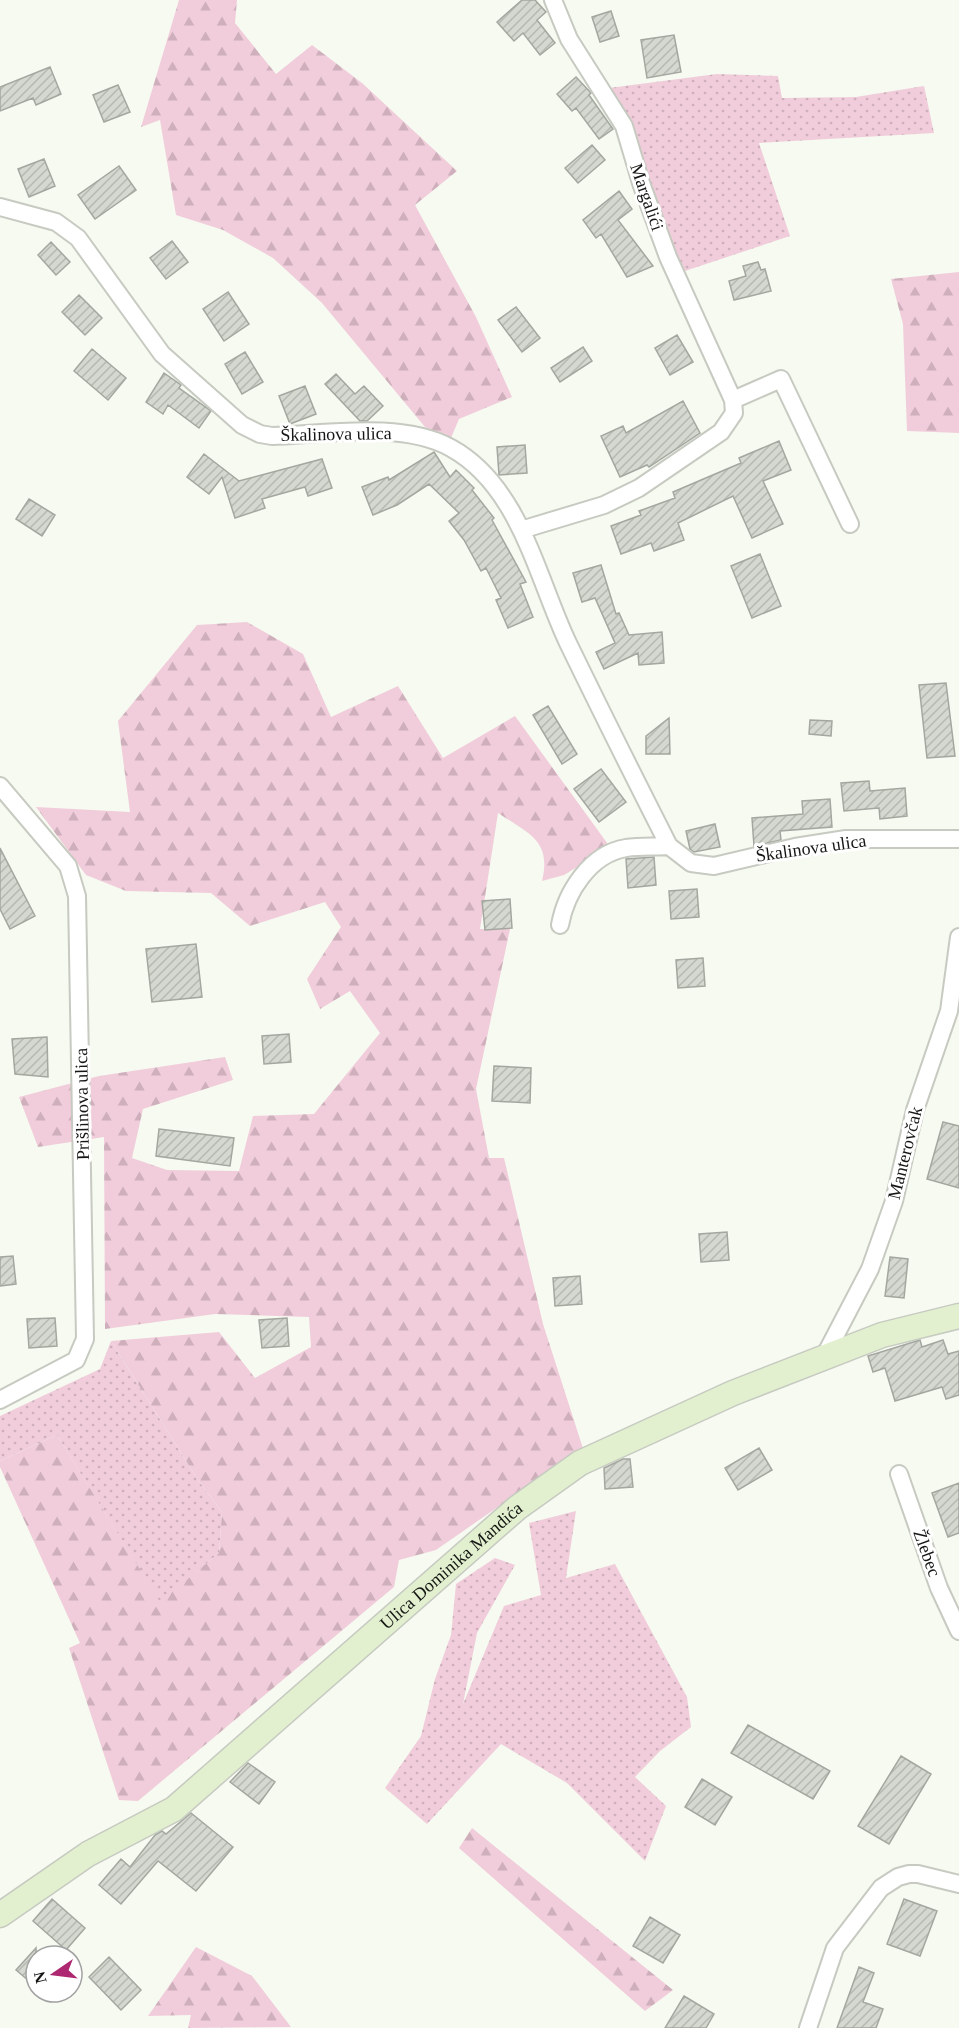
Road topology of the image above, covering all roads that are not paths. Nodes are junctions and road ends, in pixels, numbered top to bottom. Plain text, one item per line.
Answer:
1 (553, 0) edge
2 (0, 207) edge
3 (733, 400) junction
4 (850, 524) dead end
5 (521, 530) junction
6 (0, 786) edge
7 (959, 839) edge
8 (669, 846) junction
9 (560, 926) dead end
10 (959, 937) edge
11 (959, 1316) edge
12 (823, 1359) junction
13 (0, 1400) edge
14 (899, 1474) dead end
15 (959, 1631) edge
16 (959, 1884) edge
17 (0, 1915) edge
18 (808, 2028) edge

1 - 3 street, Margalići
2 - 5 street, Škalinova ulica
3 - 4 street
3 - 5 street
5 - 8 street, Škalinova ulica
6 - 13 street, Prišlinova ulica
7 - 8 street, Škalinova ulica
8 - 9 street
10 - 12 street, Manterovčak
11 - 12 street, Ulica Dominika Mandića
12 - 17 street, Ulica Dominika Mandića
14 - 15 street, Žlebec
16 - 18 street

